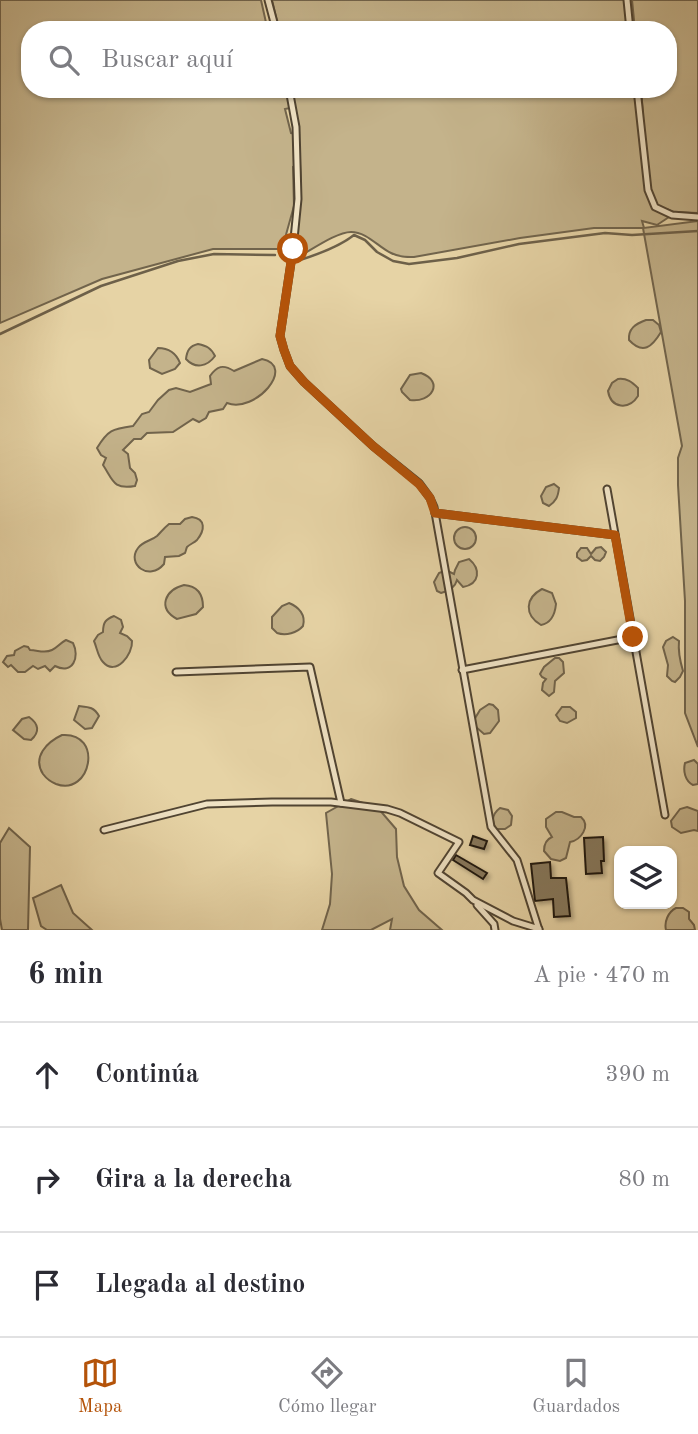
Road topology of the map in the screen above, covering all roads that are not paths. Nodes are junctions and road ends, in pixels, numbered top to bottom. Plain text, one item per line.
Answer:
1 (268, 0) edge
2 (627, 0) edge
3 (274, 21) edge
4 (629, 21) edge
5 (291, 98) edge
6 (638, 98) edge
7 (698, 217) edge
8 (607, 489) dead end
9 (435, 513) junction
10 (615, 535) junction
11 (633, 637) junction
12 (462, 670) junction
13 (176, 672) dead end
14 (341, 803) junction
15 (664, 815) dead end
16 (104, 831) dead end
17 (473, 900) junction
18 (495, 930) edge
19 (539, 930) edge

1 - 3 lane
2 - 4 lane
5 - 9 lane
6 - 7 lane
8 - 10 lane
9 - 10 lane
9 - 12 lane
10 - 11 lane
11 - 12 lane
11 - 15 lane
12 - 19 lane
13 - 14 lane
14 - 16 lane
14 - 17 lane
17 - 18 lane
17 - 19 lane

